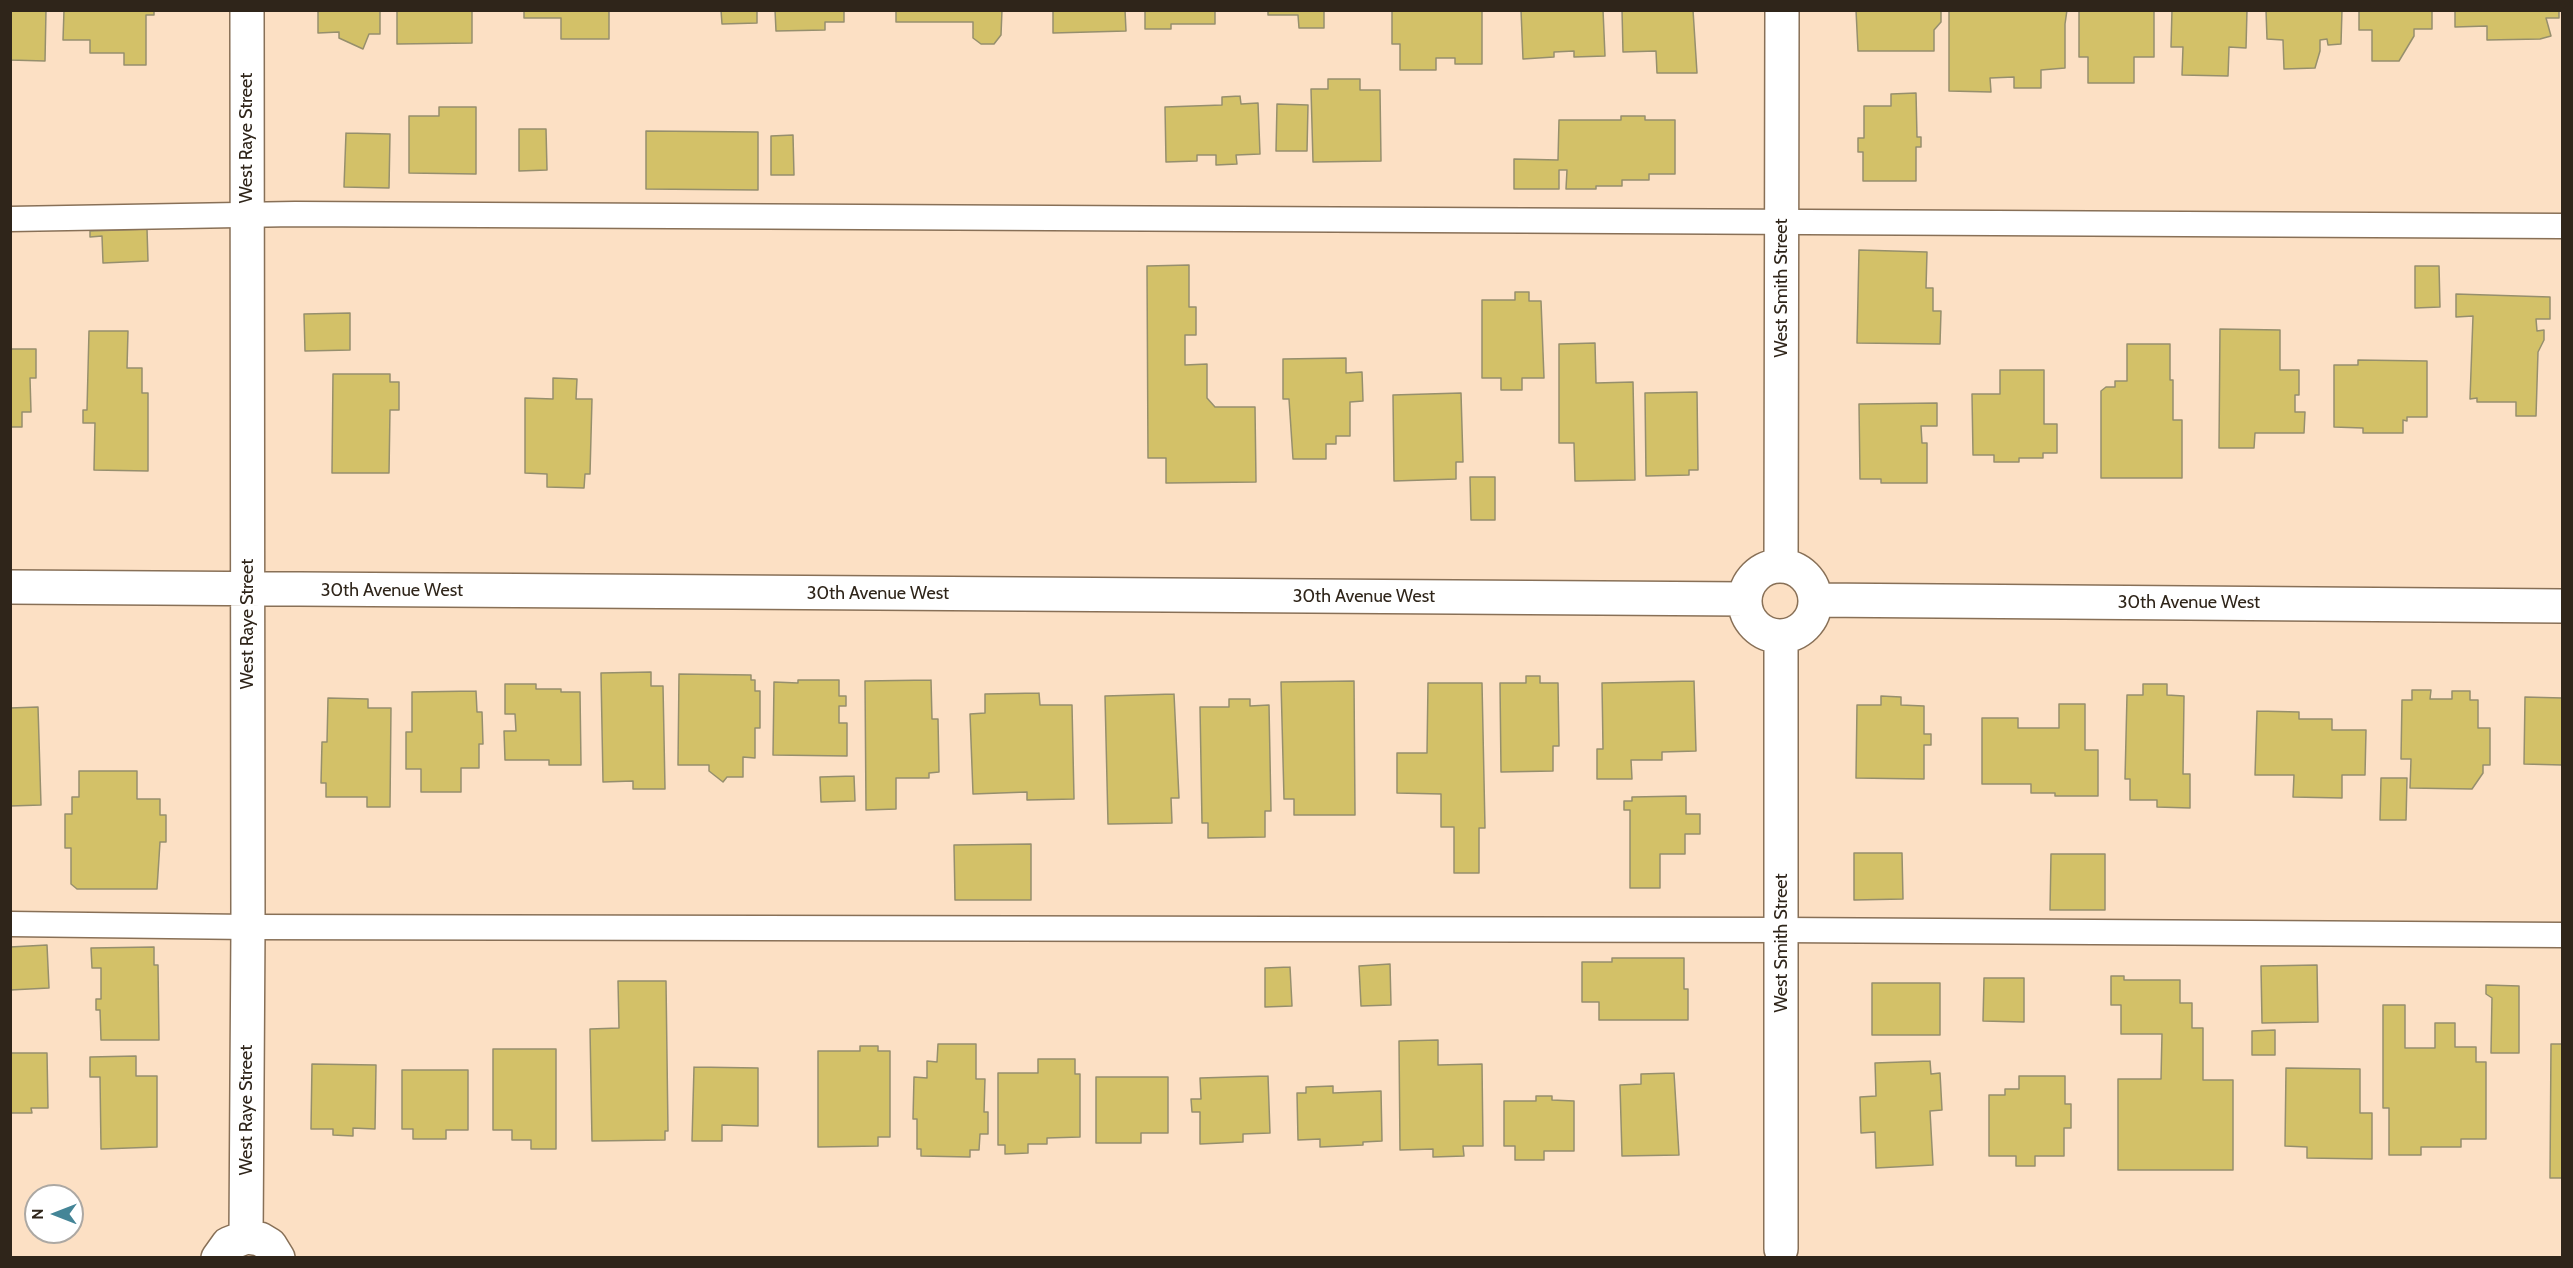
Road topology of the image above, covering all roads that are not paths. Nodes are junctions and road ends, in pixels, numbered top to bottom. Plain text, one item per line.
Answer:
1 (247, 10) edge
2 (1782, 10) edge
3 (247, 214) junction
4 (10, 219) edge
5 (1782, 222) junction
6 (2562, 226) edge
7 (1781, 566) junction
8 (10, 587) edge
9 (248, 590) junction
10 (1745, 599) junction
11 (1815, 600) junction
12 (2562, 606) edge
13 (1781, 636) junction
14 (10, 924) edge
15 (248, 927) junction
16 (1782, 930) junction
17 (2562, 935) edge
18 (246, 1237) junction
19 (1783, 1255) edge
20 (218, 1257) edge
21 (278, 1257) edge

1 - 3 street, West Raye Street
2 - 5 street, West Smith Street
3 - 4 lane
3 - 5 lane
3 - 9 street, West Raye Street
5 - 6 lane
5 - 7 street, West Smith Street
7 - 10 street
7 - 11 street
8 - 9 street, 30th Avenue West
9 - 10 street, 30th Avenue West
9 - 15 street, West Raye Street
10 - 13 street
11 - 12 street, 30th Avenue West
11 - 13 street
13 - 16 street, West Smith Street
14 - 15 lane
15 - 16 lane
15 - 18 street, West Raye Street
16 - 17 lane
16 - 19 street, West Smith Street
18 - 20 street
18 - 21 street

